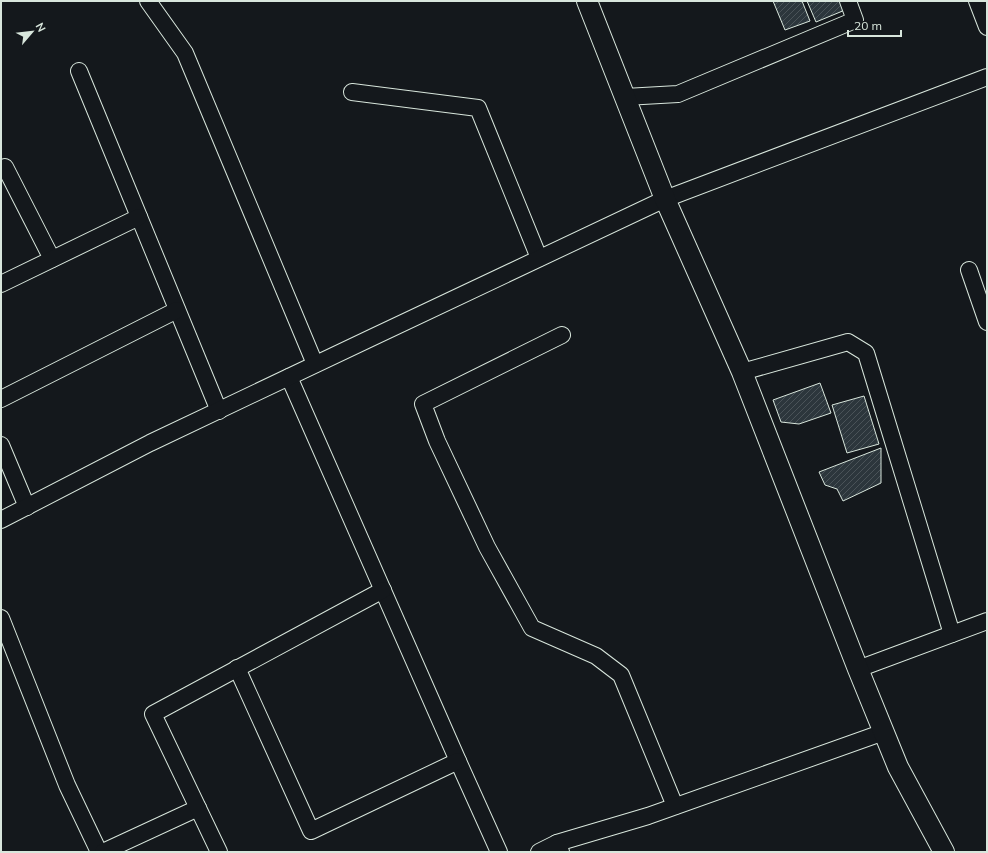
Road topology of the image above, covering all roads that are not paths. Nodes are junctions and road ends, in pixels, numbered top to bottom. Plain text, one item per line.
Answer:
1 (148, 1) edge
2 (587, 1) edge
3 (848, 1) edge
4 (977, 1) edge
5 (987, 27) edge
6 (79, 71) dead end
7 (987, 77) edge
8 (352, 92) dead end
9 (625, 97) junction
10 (5, 167) dead end
11 (665, 199) junction
12 (139, 217) junction
13 (539, 258) junction
14 (52, 259) junction
15 (969, 270) dead end
16 (1, 284) edge
17 (177, 310) junction
18 (987, 322) edge
19 (562, 335) dead end
20 (315, 364) junction
21 (742, 372) junction
22 (289, 377) junction
23 (1, 399) edge
24 (219, 410) junction
25 (1, 445) edge
26 (27, 507) junction
27 (1, 520) edge
28 (383, 590) junction
29 (1, 618) edge
30 (987, 621) edge
31 (952, 634) junction
32 (4, 636) edge
33 (237, 668) junction
34 (858, 669) junction
35 (884, 732) junction
36 (458, 760) junction
37 (675, 806) junction
38 (198, 808) junction
39 (559, 848) edge
40 (99, 852) edge
41 (102, 852) edge
42 (219, 852) edge
43 (499, 852) edge
44 (539, 852) edge
45 (944, 852) edge

1 - 20 street
2 - 9 street
3 - 9 street
4 - 5 street
6 - 12 street
7 - 11 street
8 - 13 street
9 - 11 street
10 - 14 street
11 - 13 street
11 - 21 street
12 - 14 street
12 - 17 street
13 - 20 street
14 - 16 street
15 - 18 street
17 - 23 street
17 - 24 street
19 - 37 street
20 - 22 street
21 - 31 street
21 - 34 street
22 - 24 street
22 - 28 street
24 - 26 street
25 - 26 street
26 - 27 street
28 - 33 street
28 - 36 street
29 - 32 street
30 - 31 street
31 - 34 street
32 - 40 street
33 - 36 street
33 - 38 street
34 - 35 street
35 - 37 street
35 - 45 street
36 - 43 street
37 - 39 street
38 - 41 street
38 - 42 street
39 - 44 street

